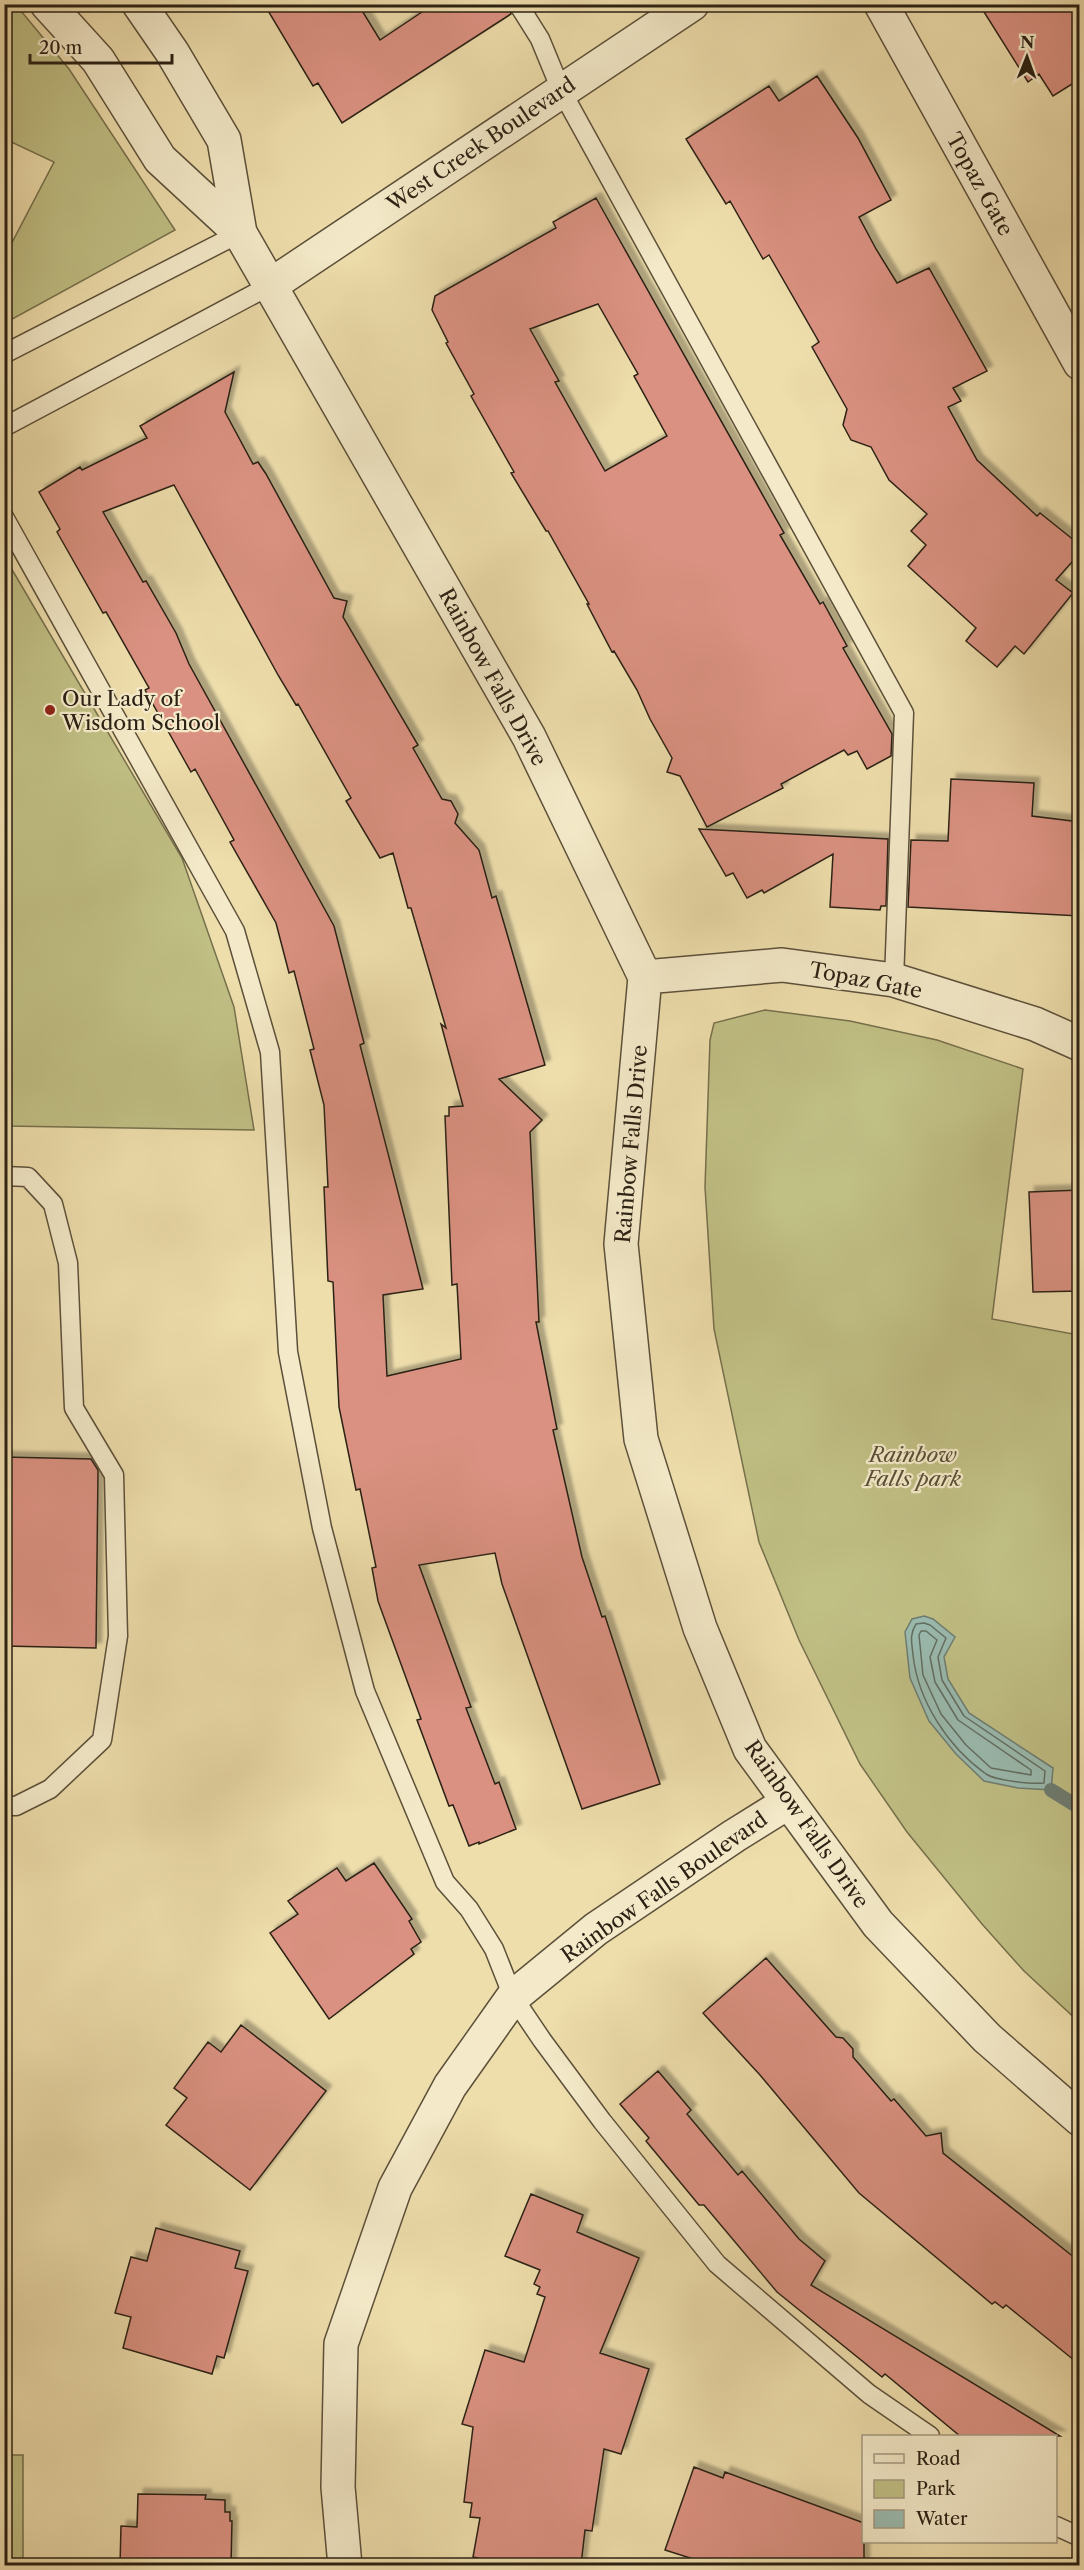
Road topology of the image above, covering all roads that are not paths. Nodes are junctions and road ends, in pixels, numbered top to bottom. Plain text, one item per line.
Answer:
1 (47, 4) edge
2 (139, 4) edge
3 (518, 4) edge
4 (692, 4) edge
5 (881, 4) edge
6 (561, 90) junction
7 (240, 233) junction
8 (271, 285) junction
9 (4, 354) edge
10 (1080, 363) edge
11 (4, 427) edge
12 (4, 517) edge
13 (645, 977) junction
14 (894, 980) junction
15 (1080, 1044) edge
16 (4, 1176) edge
17 (787, 1803) junction
18 (4, 1806) edge
19 (513, 1997) junction
20 (1080, 2119) edge
21 (929, 2435) edge
22 (1057, 2526) edge
23 (1080, 2537) edge
24 (345, 2565) edge

1 - 7 street, Rainbow Falls Drive
2 - 7 street, Rainbow Falls Drive
3 - 6 lane
4 - 6 street, West Creek Boulevard
5 - 10 street, Topaz Gate
6 - 8 street, West Creek Boulevard
6 - 14 lane
7 - 8 street, Rainbow Falls Drive
7 - 9 lane
8 - 11 lane
8 - 13 street, Rainbow Falls Drive
12 - 19 lane
13 - 14 street, Topaz Gate
13 - 17 street, Rainbow Falls Drive
14 - 15 street, Topaz Gate
16 - 18 lane
17 - 19 street, Rainbow Falls Boulevard
17 - 20 street, Rainbow Falls Drive
19 - 21 lane
19 - 24 street, Rainbow Falls Boulevard
22 - 23 lane

